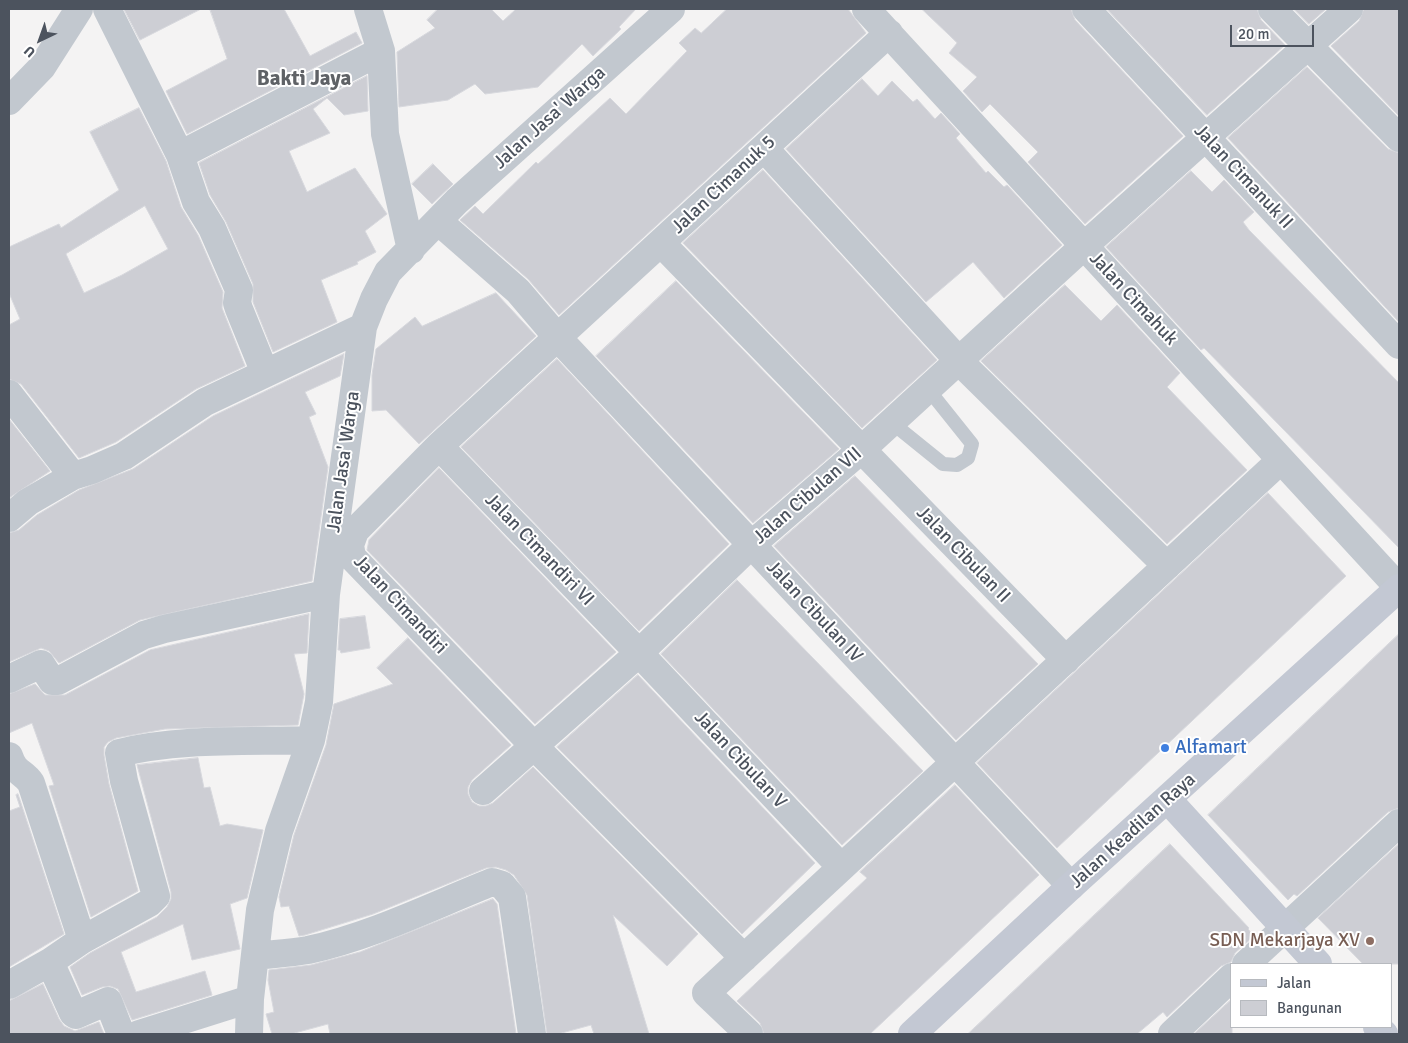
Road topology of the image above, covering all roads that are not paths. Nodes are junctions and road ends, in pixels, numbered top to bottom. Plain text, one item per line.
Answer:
1 (79, 9) edge
2 (108, 9) edge
3 (368, 9) edge
4 (671, 9) edge
5 (866, 9) edge
6 (1086, 9) edge
7 (1272, 9) edge
8 (1349, 9) edge
9 (889, 33) junction
10 (1308, 45) junction
11 (381, 51) junction
12 (9, 101) edge
13 (1206, 138) junction
14 (1399, 138) edge
15 (764, 148) junction
16 (180, 155) junction
17 (438, 221) junction
18 (661, 243) junction
19 (1084, 246) junction
20 (411, 250) junction
21 (363, 327) junction
22 (558, 338) junction
23 (1399, 345) edge
24 (959, 361) junction
25 (265, 373) junction
26 (928, 389) junction
27 (9, 394) edge
28 (892, 422) junction
29 (439, 446) junction
30 (861, 450) junction
31 (1281, 460) junction
32 (73, 476) junction
33 (9, 518) edge
34 (752, 545) junction
35 (1167, 566) junction
36 (1399, 588) edge
37 (326, 594) junction
38 (639, 653) junction
39 (1066, 660) junction
40 (9, 679) edge
41 (310, 740) junction
42 (534, 747) junction
43 (9, 756) edge
44 (955, 763) junction
45 (483, 791) dead end
46 (1168, 800) junction
47 (1399, 823) edge
48 (841, 867) junction
49 (1071, 886) junction
50 (1284, 928) junction
51 (82, 940) junction
52 (255, 956) junction
53 (744, 958) junction
54 (50, 962) junction
55 (1247, 963) edge
56 (1317, 963) edge
57 (1230, 979) edge
58 (9, 985) edge
59 (250, 999) junction
60 (122, 1034) edge
61 (139, 1034) edge
62 (249, 1034) edge
63 (532, 1034) edge
64 (749, 1034) edge
65 (912, 1034) edge
66 (1173, 1034) edge

1 - 12 street
2 - 16 street
3 - 11 street
4 - 17 street, Jalan Jasa' Warga
5 - 9 street, Jalan Cimahuk
6 - 13 street, Jalan Cimanuk II
7 - 10 street
8 - 10 street
9 - 15 street, Jalan Cimanuk 5
9 - 19 street, Jalan Cimahuk
10 - 13 street
10 - 14 street
11 - 16 street
11 - 20 street
13 - 19 street
13 - 23 street, Jalan Cimanuk II
15 - 18 street, Jalan Cimanuk 5
15 - 24 street
16 - 25 street
17 - 20 street, Jalan Jasa' Warga
17 - 22 street, Jalan Cibulan IV
18 - 22 street, Jalan Cimanuk 5
18 - 30 street, Jalan Cibulan II
19 - 24 street, Jalan Cibulan VII
19 - 31 street, Jalan Cimahuk
20 - 21 street, Jalan Jasa' Warga
21 - 25 street
21 - 37 street, Jalan Jasa' Warga
22 - 29 street, Jalan Cimandiri
22 - 34 street, Jalan Cibulan IV
24 - 26 street, Jalan Cibulan VII
24 - 35 street
25 - 32 street
26 - 28 street, Jalan Cibulan VII
26 - 28 lane
27 - 32 street
28 - 30 street, Jalan Cibulan VII
29 - 38 street, Jalan Cimandiri VI
29 - 42 street, Jalan Cimandiri
30 - 34 street, Jalan Cibulan VII
30 - 39 street, Jalan Cibulan II
31 - 35 street
31 - 36 street, Jalan Cimahuk
32 - 33 street
34 - 38 street, Jalan Cibulan VII
34 - 44 street, Jalan Cibulan IV
35 - 39 street
36 - 46 street, Jalan Keadilan Raya
37 - 40 street
37 - 41 street, Jalan Jasa' Warga
38 - 42 street, Jalan Cibulan VII
38 - 48 street, Jalan Cibulan V
39 - 44 street
41 - 51 street
41 - 52 street, Jalan Jasa' Warga
42 - 45 street, Jalan Cibulan VII
42 - 53 street
43 - 51 street
44 - 48 street
44 - 49 street, Jalan Cibulan IV
46 - 49 street, Jalan Keadilan Raya
46 - 50 street
47 - 50 street
48 - 53 street
49 - 65 street, Jalan Keadilan Raya
50 - 55 street
50 - 56 street
51 - 54 street
52 - 59 street, Jalan Jasa' Warga
52 - 63 street
53 - 64 street
54 - 58 street
54 - 60 street
57 - 66 street
59 - 61 street
59 - 62 street, Jalan Jasa' Warga

